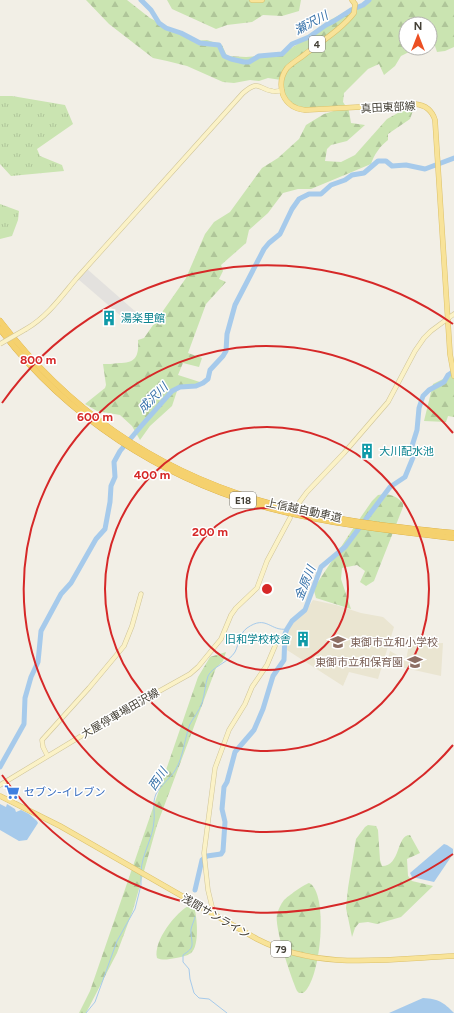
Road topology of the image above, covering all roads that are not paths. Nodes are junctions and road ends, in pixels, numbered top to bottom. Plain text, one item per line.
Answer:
1 (252, 0) edge
2 (262, 0) edge
3 (352, 0) edge
4 (282, 90) junction
5 (454, 314) edge
6 (448, 319) junction
7 (0, 321) edge
8 (0, 328) edge
9 (0, 344) edge
10 (454, 376) edge
11 (123, 441) junction
12 (296, 507) dead end
13 (290, 518) dead end
14 (372, 526) junction
15 (454, 533) edge
16 (454, 538) edge
17 (141, 594) dead end
18 (275, 646) dead end
19 (47, 755) junction
20 (0, 785) edge
21 (0, 796) edge
22 (214, 915) junction
23 (454, 956) edge

1 - 2 main road
3 - 4 main road, 4
4 - 6 main road, 真田東部線
4 - 9 street, bridge
5 - 6 street
6 - 10 main road, 真田東部線
6 - 12 street
7 - 11 highway, 上信越自動車道 / E18
8 - 11 highway, 上信越自動車道 / E18
11 - 14 highway, 上信越自動車道 / E18
13 - 19 street, 大屋停車場田沢線
14 - 15 highway, 上信越自動車道 / E18
14 - 16 highway, 上信越自動車道 / E18
17 - 19 street
18 - 22 street
19 - 20 street, 大屋停車場田沢線
21 - 22 main road, 浅間サンライン / 79
22 - 23 main road, 浅間サンライン / 79

